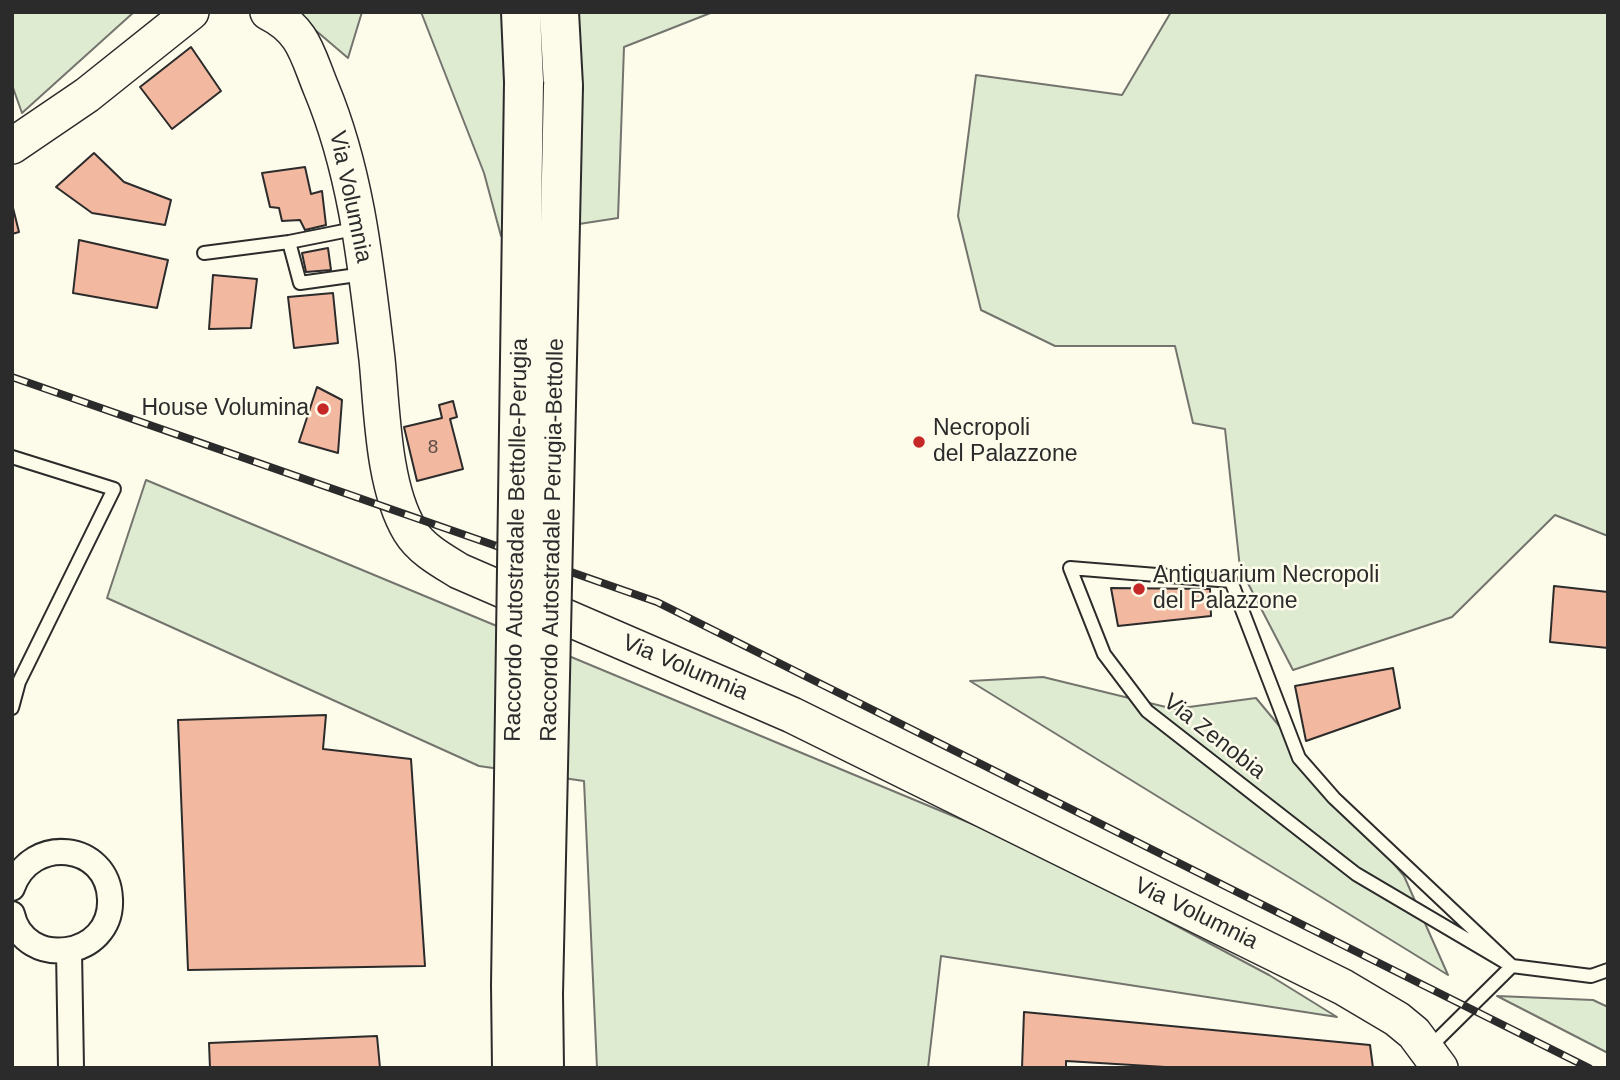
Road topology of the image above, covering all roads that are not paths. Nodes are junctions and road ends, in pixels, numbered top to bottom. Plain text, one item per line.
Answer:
1 (191, 12) edge
2 (268, 12) edge
3 (522, 12) edge
4 (559, 12) edge
5 (12, 146) edge
6 (360, 228) junction
7 (289, 242) junction
8 (204, 253) dead end
9 (367, 274) junction
10 (12, 457) edge
11 (16, 680) edge
12 (12, 708) edge
13 (15, 873) edge
14 (12, 914) edge
15 (69, 951) junction
16 (1512, 965) junction
17 (1608, 970) edge
18 (1434, 1059) edge
19 (71, 1068) edge
20 (512, 1068) edge
21 (544, 1068) edge

1 - 5 main road
2 - 6 main road, Via Volumnia
3 - 20 highway, Raccordo Autostradale Bettolle-Perugia, bridge
4 - 21 highway, Raccordo Autostradale Perugia-Bettolle, bridge
6 - 7 lane
6 - 9 main road, Via Volumnia
7 - 8 lane
7 - 9 lane
9 - 18 main road, Via Volumnia
10 - 11 lane
11 - 12 lane
13 - 15 street
14 - 15 street
15 - 19 street
16 - 16 lane, Via Zenobia
16 - 17 lane, Via Zenobia
16 - 18 lane

